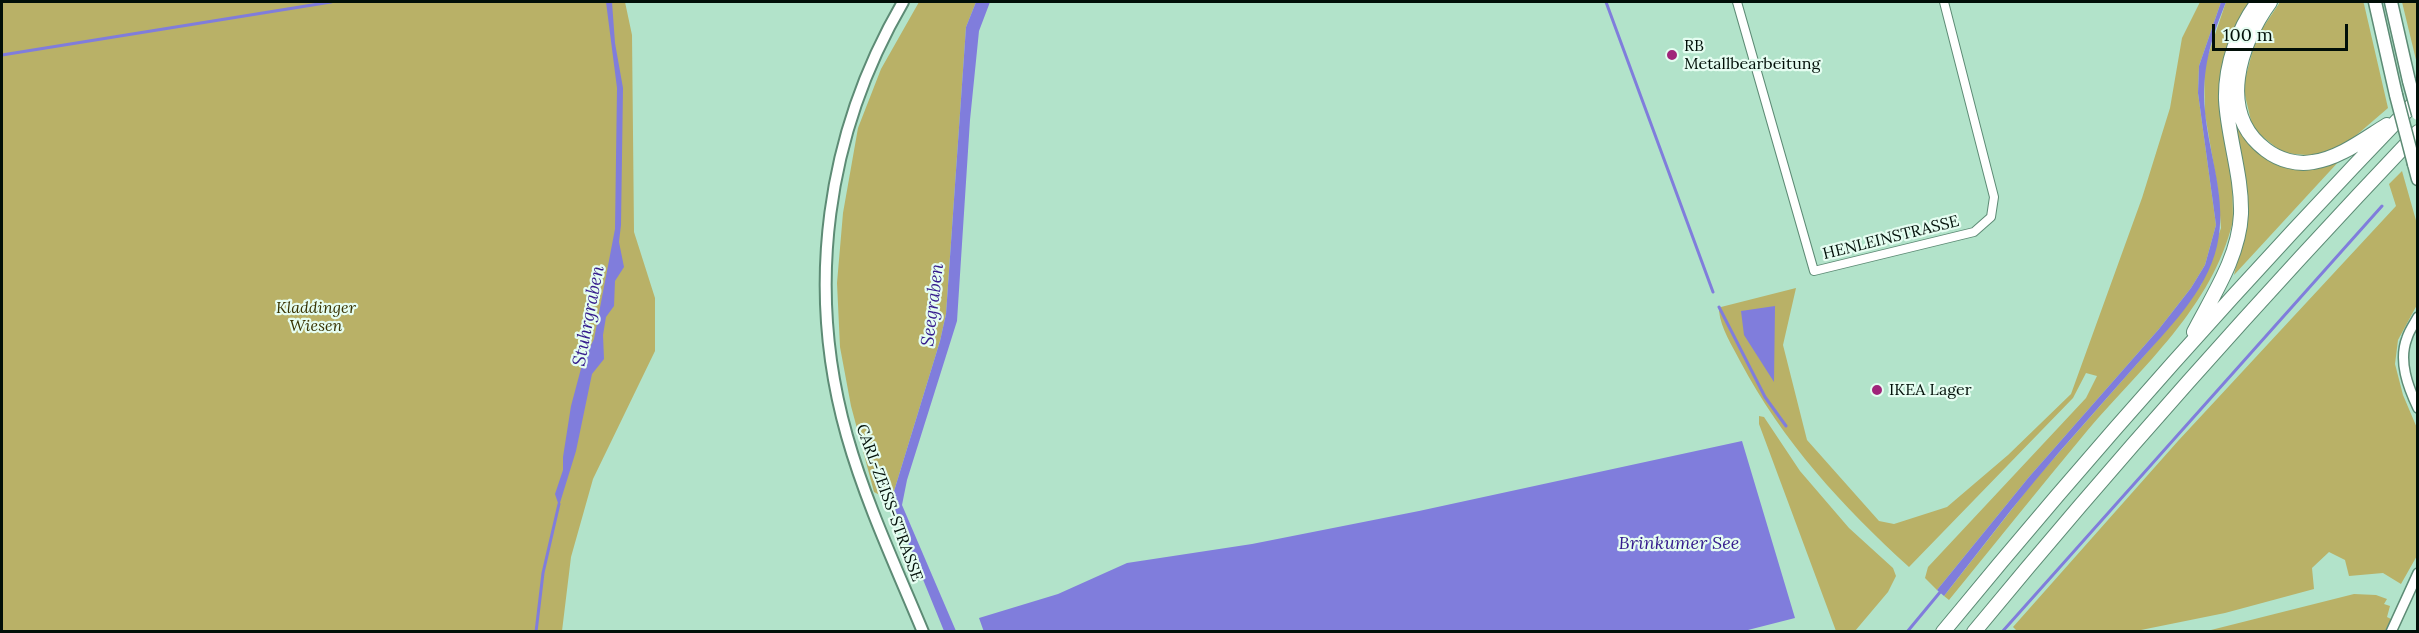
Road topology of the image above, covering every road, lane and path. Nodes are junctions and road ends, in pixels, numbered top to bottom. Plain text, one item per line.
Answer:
1 (903, 2) edge
2 (1737, 2) edge
3 (1944, 2) edge
4 (2258, 2) edge
5 (2270, 2) edge
6 (2374, 2) edge
7 (2391, 2) edge
8 (2418, 99) edge
9 (2418, 114) edge
10 (2399, 118) junction
11 (2418, 132) edge
12 (2418, 179) edge
13 (2417, 320) edge
14 (2184, 351) junction
15 (2418, 408) edge
16 (2418, 573) edge
17 (923, 632) edge
18 (1943, 632) edge
19 (1974, 632) edge
20 (2391, 632) edge

1 - 17 main road, CARL-ZEISS-STRASSE
2 - 3 street, HENLEINSTRASSE
4 - 14 highway
5 - 10 highway
6 - 12 main road, bridge
7 - 9 main road, bridge
8 - 10 highway
10 - 14 highway
11 - 19 highway
13 - 15 street
14 - 18 highway
16 - 20 street

